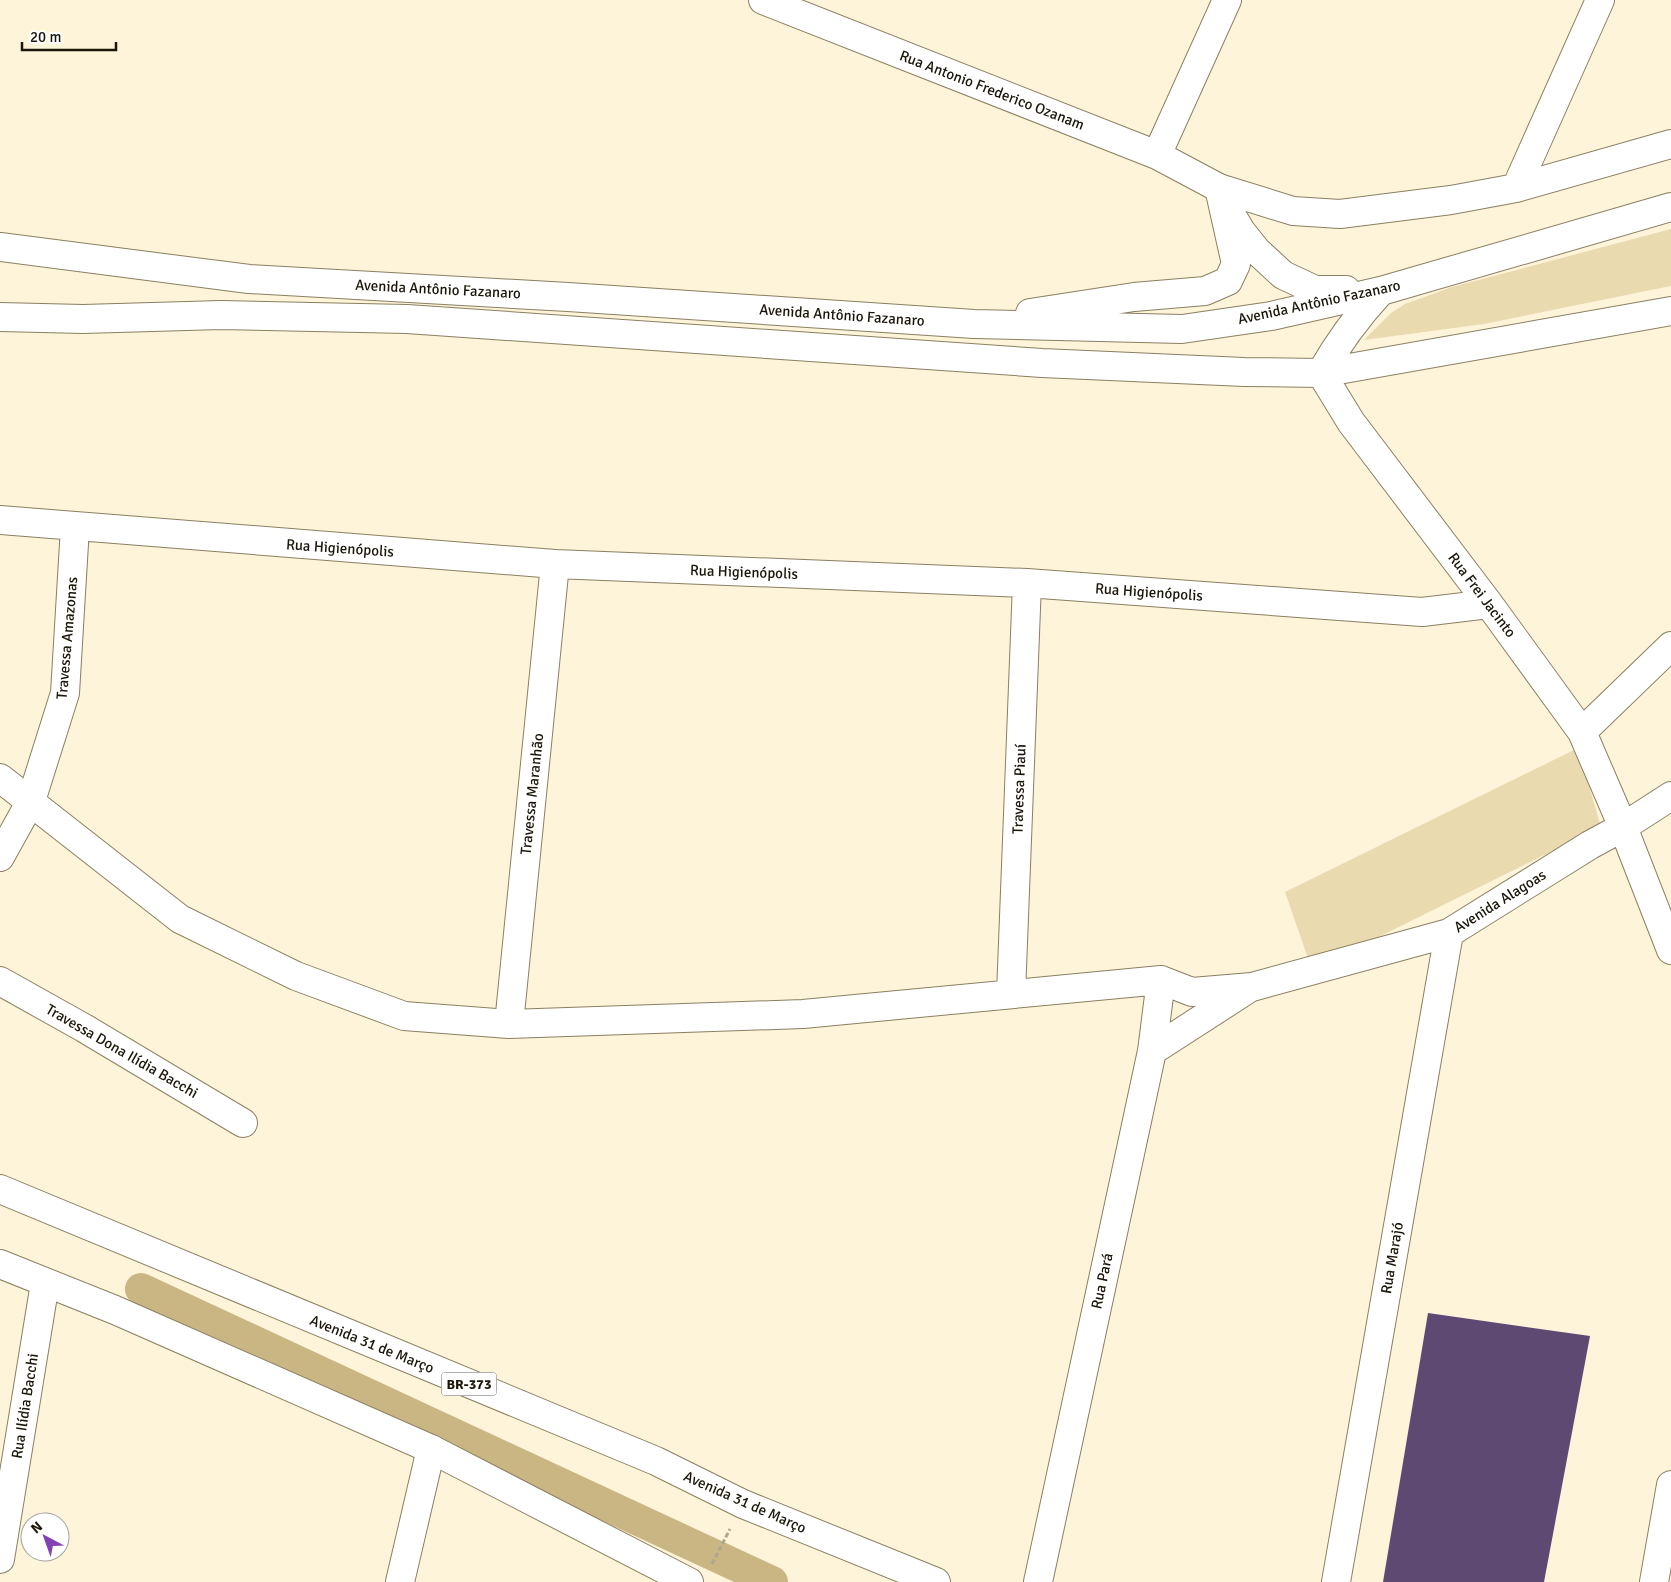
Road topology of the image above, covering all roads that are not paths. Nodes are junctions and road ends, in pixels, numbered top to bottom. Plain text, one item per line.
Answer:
1 (763, 0) edge
2 (1228, 0) edge
3 (1600, 0) edge
4 (1671, 144) edge
5 (1157, 155) junction
6 (1219, 188) junction
7 (1516, 188) junction
8 (1671, 207) edge
9 (0, 247) edge
10 (1381, 290) junction
11 (1671, 311) edge
12 (0, 317) edge
13 (974, 324) junction
14 (1321, 373) junction
15 (0, 520) edge
16 (76, 527) junction
17 (555, 564) junction
18 (1026, 583) junction
19 (1489, 604) junction
20 (1671, 646) edge
21 (1582, 732) junction
22 (0, 778) edge
23 (1671, 796) edge
24 (31, 801) junction
25 (1623, 827) junction
26 (0, 857) edge
27 (1449, 933) junction
28 (1671, 950) edge
29 (1161, 980) junction
30 (0, 981) edge
31 (1252, 987) junction
32 (1011, 994) junction
33 (509, 1024) junction
34 (1152, 1051) junction
35 (243, 1123) dead end
36 (0, 1189) edge
37 (0, 1264) edge
38 (45, 1283) junction
39 (431, 1449) junction
40 (1671, 1485) edge
41 (0, 1559) edge
42 (400, 1582) edge
43 (689, 1582) edge
44 (936, 1582) edge
45 (1038, 1582) edge
46 (1336, 1582) edge
47 (1654, 1582) edge

1 - 5 street, Rua Antonio Frederico Ozanam
2 - 5 street
3 - 7 street
4 - 7 street, Rua Antonio Frederico Ozanam
5 - 6 street, Rua Antonio Frederico Ozanam
6 - 7 street, Rua Antonio Frederico Ozanam
6 - 10 street
6 - 13 street
8 - 10 street, Avenida Antônio Fazanaro
9 - 13 street, Avenida Antônio Fazanaro
10 - 13 street, Avenida Antônio Fazanaro
10 - 14 street
11 - 14 street
12 - 14 street
14 - 19 street, Rua Frei Jacinto
15 - 16 street, Rua Higienópolis
16 - 17 street, Rua Higienópolis
16 - 24 street, Travessa Amazonas
17 - 18 street, Rua Higienópolis
17 - 33 street, Travessa Maranhão
18 - 19 street, Rua Higienópolis
18 - 32 street, Travessa Piauí
19 - 21 street, Rua Frei Jacinto
20 - 21 street
21 - 25 street, Rua Frei Jacinto
22 - 24 street
23 - 25 street, Avenida Alagoas
24 - 26 street, Travessa Amazonas
24 - 33 street
25 - 27 street, Avenida Alagoas
25 - 28 street, Rua Frei Jacinto
27 - 31 street, Avenida Alagoas
27 - 46 street, Rua Marajó
29 - 31 street, Avenida Alagoas
29 - 32 street
29 - 34 street, Rua Pará
30 - 35 street, Travessa Dona Ilídia Bacchi
31 - 34 street, Avenida Alagoas
32 - 33 street
34 - 45 street, Rua Pará
36 - 44 street, Avenida 31 de Março / BR-373
37 - 38 street
38 - 39 street
38 - 41 street, Rua Ilídia Bacchi
39 - 42 street
39 - 43 street
40 - 47 street

